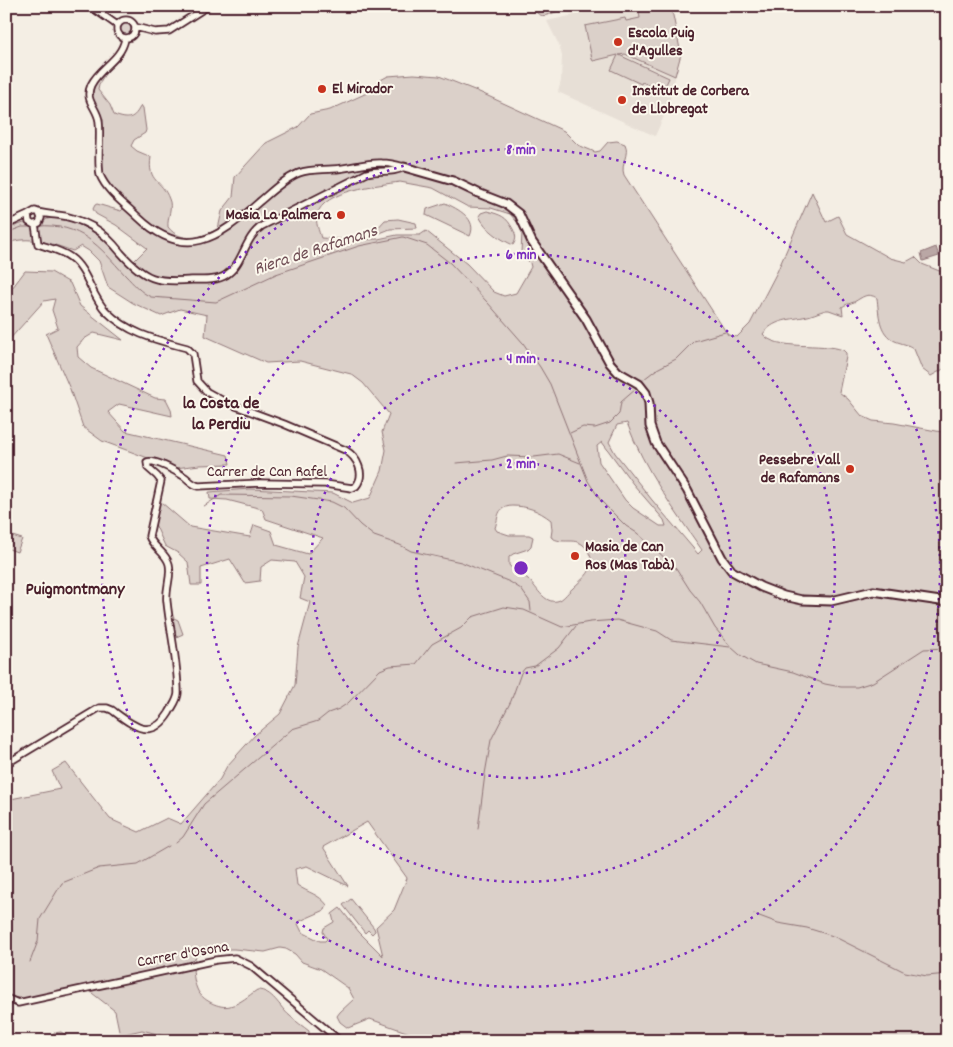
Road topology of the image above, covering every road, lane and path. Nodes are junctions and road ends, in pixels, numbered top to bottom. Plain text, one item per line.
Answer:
1 (90, 6) edge
2 (208, 6) edge
3 (117, 25) junction
4 (135, 27) junction
5 (125, 39) junction
6 (404, 167) junction
7 (35, 220) junction
8 (6, 225) edge
9 (947, 602) edge
10 (6, 764) edge
11 (6, 998) edge
12 (340, 1041) edge

1 - 3 street
2 - 4 street
3 - 4 street
3 - 5 street
4 - 5 street
5 - 6 street
6 - 7 street
6 - 9 main road
7 - 8 street
7 - 10 street, Carrer de Can Rafel
11 - 12 street, Carrer d'Osona

